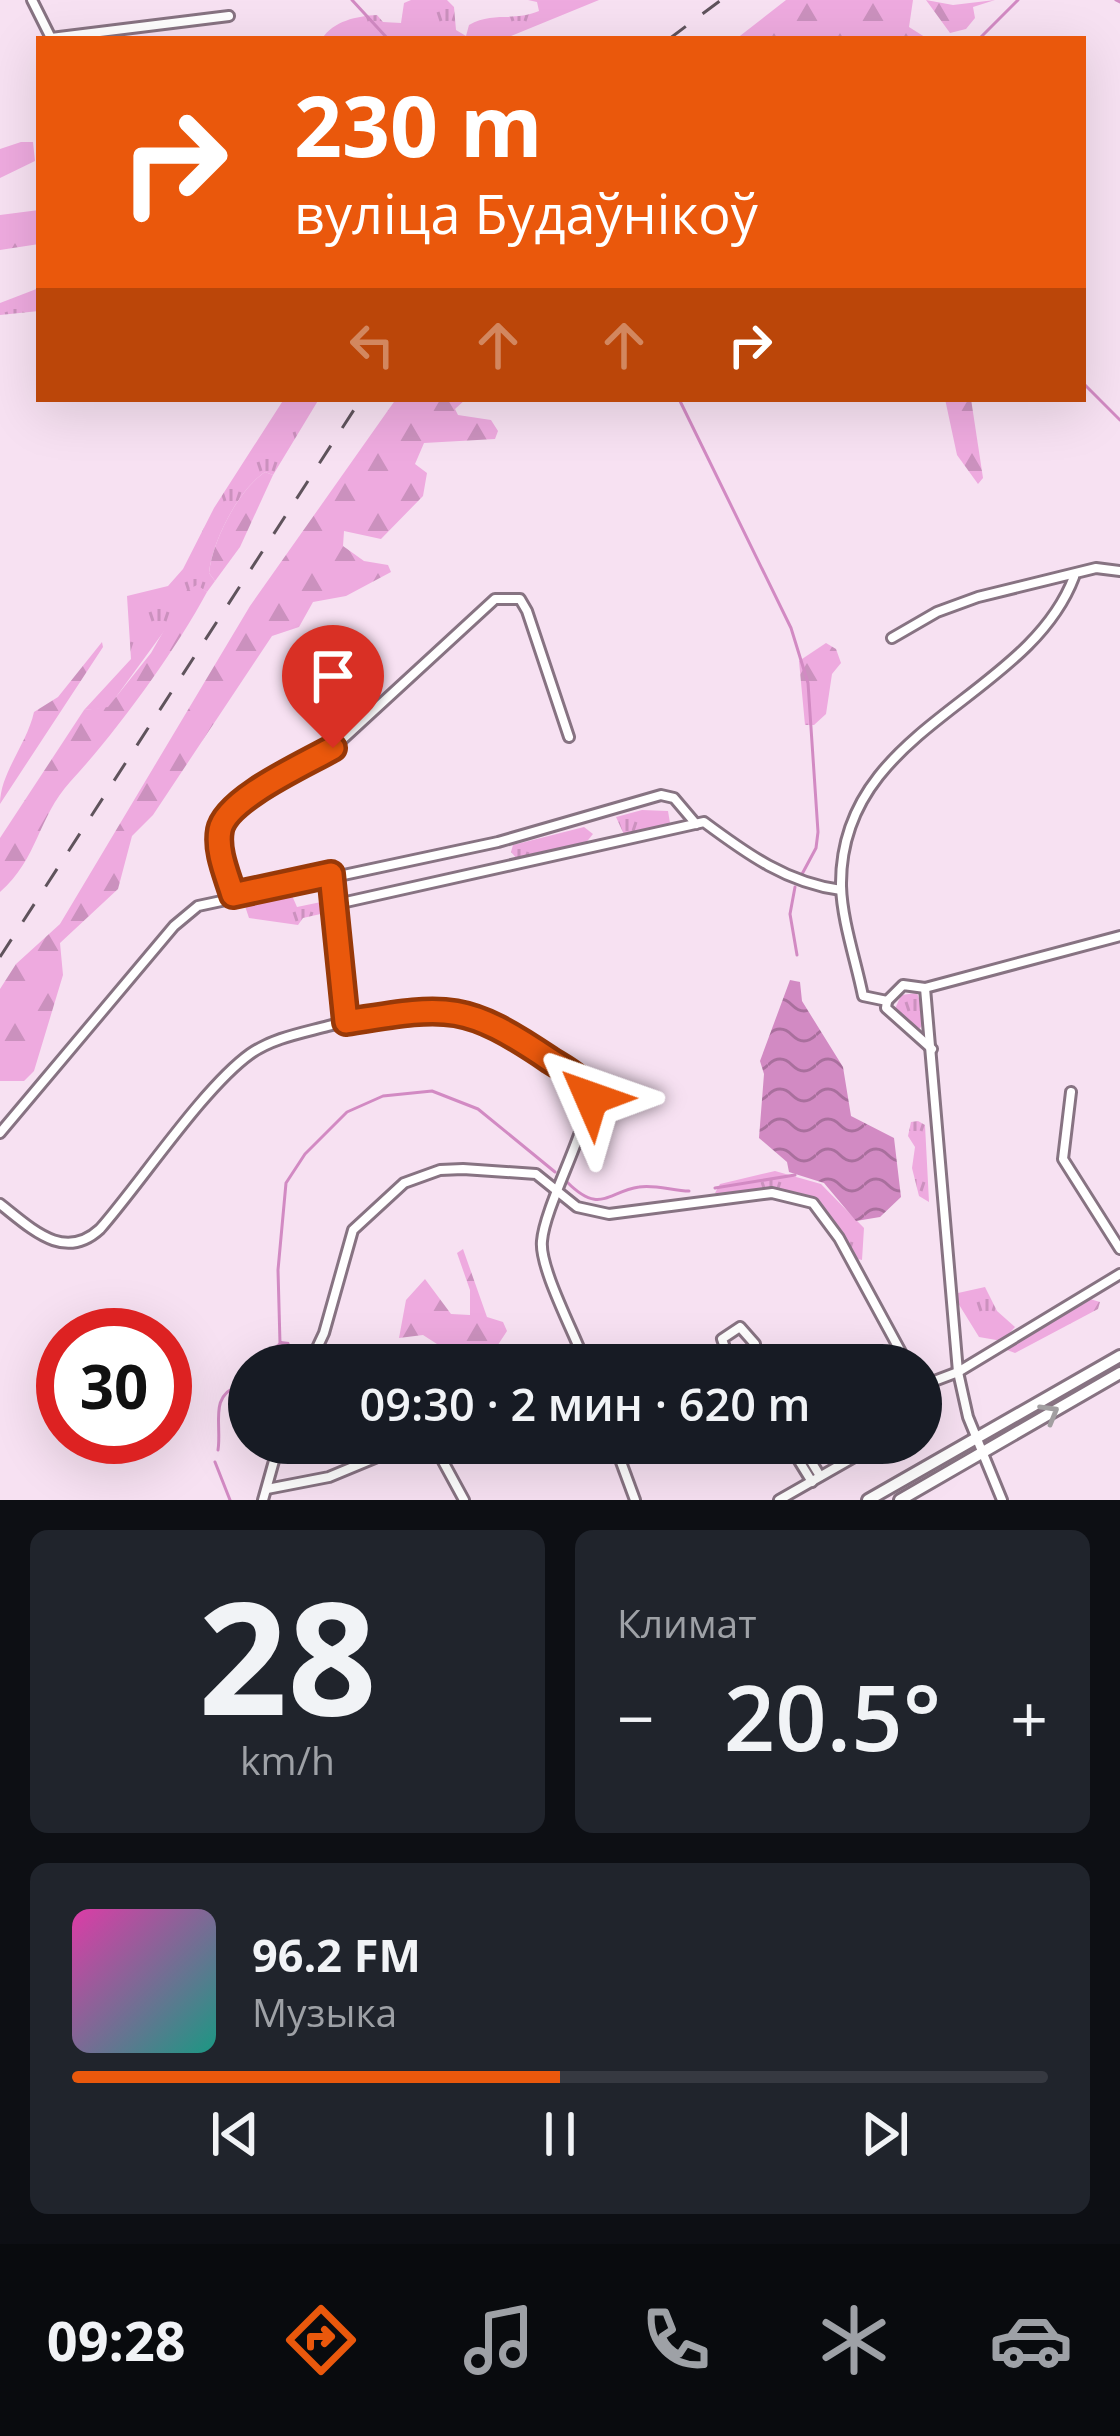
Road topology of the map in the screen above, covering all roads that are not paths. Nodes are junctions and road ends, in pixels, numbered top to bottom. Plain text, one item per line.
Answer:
1 (32, 0) edge
2 (230, 16) dead end
3 (50, 36) edge
4 (67, 36) edge
5 (1120, 571) edge
6 (1074, 577) junction
7 (892, 638) dead end
8 (569, 736) dead end
9 (700, 823) junction
10 (331, 874) junction
11 (841, 890) junction
12 (233, 895) junction
13 (337, 904) junction
14 (1120, 936) edge
15 (926, 988) junction
16 (887, 1001) junction
17 (346, 1022) junction
18 (932, 1049) junction
19 (1071, 1093) dead end
20 (0, 1133) edge
21 (556, 1195) junction
22 (0, 1204) edge
23 (1120, 1249) edge
24 (1120, 1274) edge
25 (317, 1344) edge
26 (578, 1344) edge
27 (724, 1344) edge
28 (755, 1344) edge
29 (896, 1344) edge
30 (1120, 1356) edge
31 (958, 1372) junction
32 (1120, 1373) edge
33 (942, 1378) edge
34 (977, 1437) junction
35 (984, 1451) junction
36 (273, 1464) edge
37 (360, 1464) edge
38 (444, 1464) edge
39 (622, 1464) edge
40 (804, 1464) edge
41 (809, 1464) edge
42 (842, 1464) edge
43 (816, 1479) junction
44 (267, 1490) junction
45 (263, 1500) edge
46 (464, 1500) edge
47 (635, 1500) edge
48 (778, 1500) edge
49 (868, 1500) edge
50 (901, 1500) edge
51 (1002, 1500) edge

1 - 3 street
2 - 4 street
5 - 6 street
6 - 7 street
6 - 11 street
8 - 12 street
9 - 10 street
9 - 11 street
9 - 13 street
10 - 12 street
10 - 13 street
11 - 16 street
12 - 20 street
13 - 17 street
14 - 15 street
15 - 16 street
15 - 18 street
16 - 18 street
17 - 21 street
17 - 22 street
18 - 31 street
19 - 23 street
21 - 25 street
21 - 26 street
21 - 29 street
24 - 31 street
27 - 28 street
30 - 34 main road
31 - 33 street
31 - 34 street
35 -> 32 main road
34 - 35 street
34 - 49 main road
35 - 50 main road
35 - 51 street
36 - 44 street
37 - 44 street
38 - 46 street
39 - 47 street
40 - 43 street
41 - 43 street
42 - 43 street
43 - 48 street
44 - 45 street

